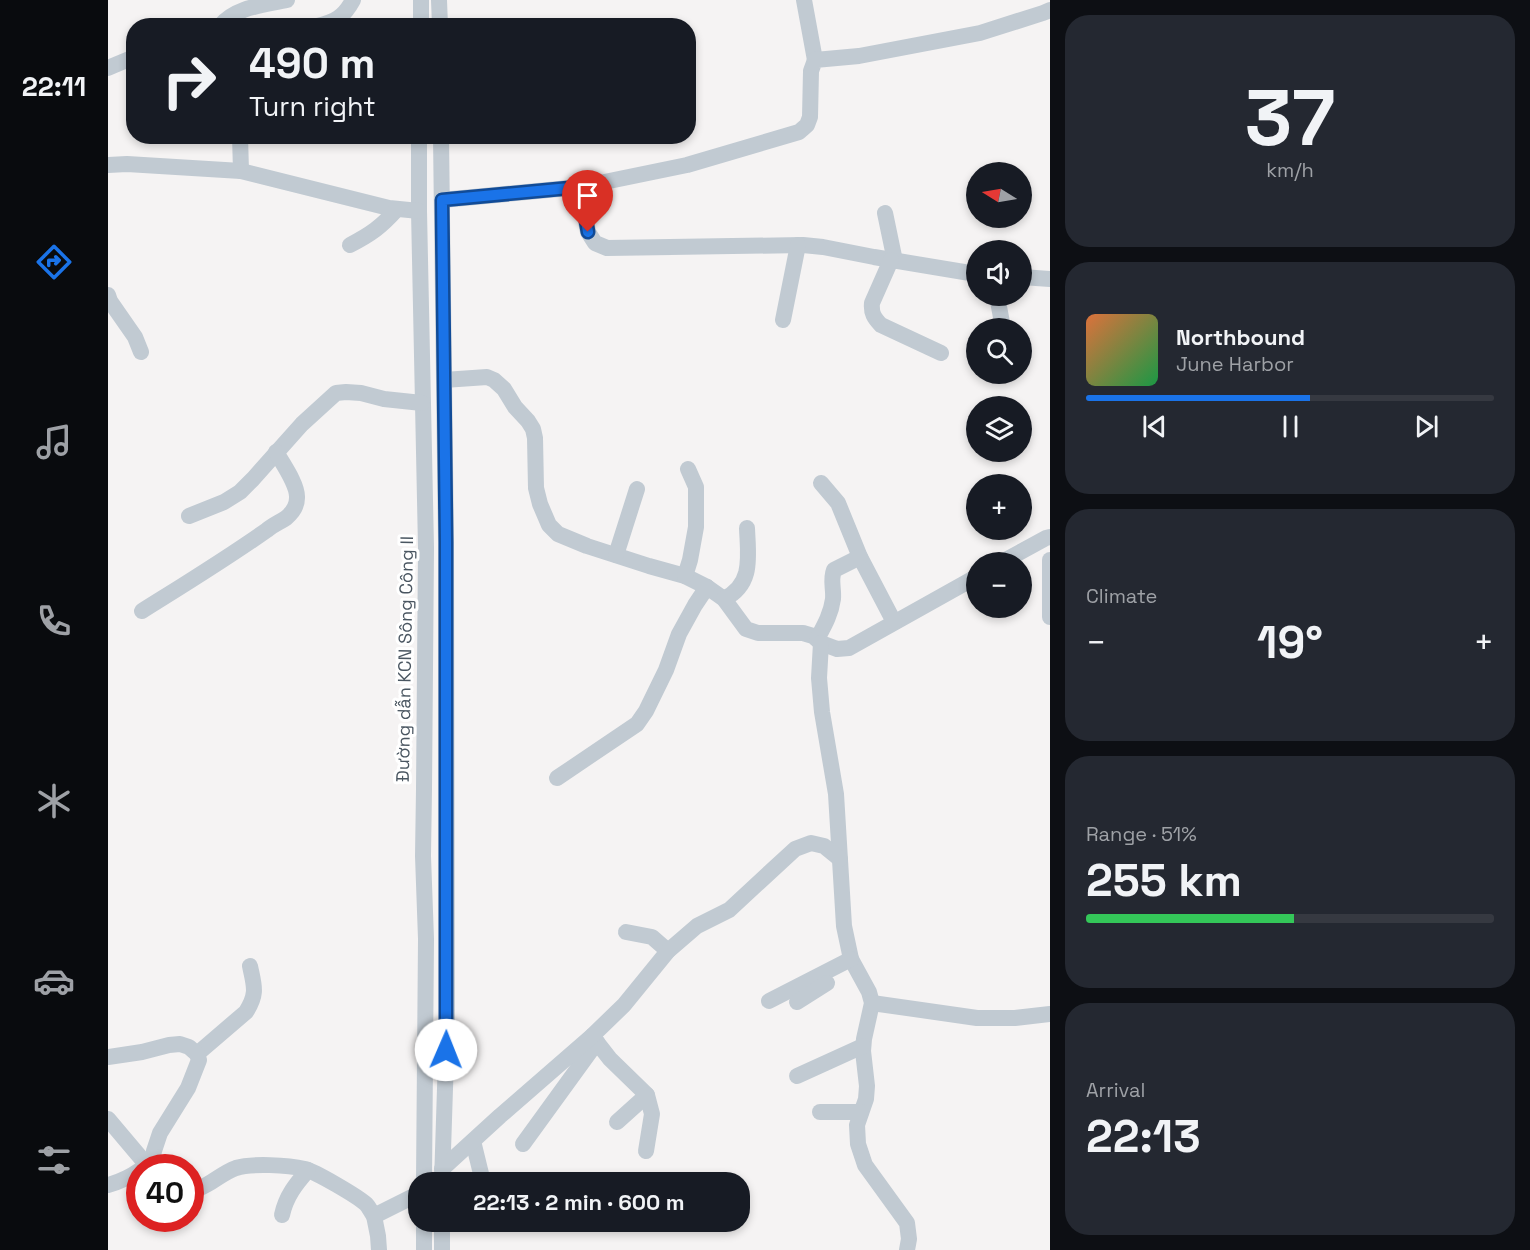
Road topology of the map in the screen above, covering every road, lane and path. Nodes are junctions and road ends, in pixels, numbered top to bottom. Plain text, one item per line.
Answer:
1 (287, 0) edge
2 (421, 0) edge
3 (439, 0) edge
4 (804, 0) edge
5 (1050, 10) edge
6 (226, 18) edge
7 (421, 18) edge
8 (440, 18) edge
9 (126, 60) edge
10 (815, 60) junction
11 (108, 68) edge
12 (240, 144) edge
13 (419, 144) edge
14 (441, 144) edge
15 (108, 165) edge
16 (241, 171) junction
17 (580, 187) junction
18 (442, 200) junction
19 (397, 209) junction
20 (419, 211) junction
21 (885, 213) dead end
22 (351, 245) dead end
23 (798, 245) junction
24 (893, 260) junction
25 (966, 272) edge
26 (1032, 278) edge
27 (1050, 279) edge
28 (108, 295) edge
29 (783, 320) dead end
30 (141, 352) dead end
31 (941, 353) dead end
32 (444, 380) junction
33 (422, 403) junction
34 (276, 452) junction
35 (688, 469) dead end
36 (821, 483) dead end
37 (637, 489) dead end
38 (189, 516) dead end
39 (747, 528) dead end
40 (1050, 537) edge
41 (1020, 552) edge
42 (616, 555) junction
43 (860, 557) junction
44 (1050, 560) edge
45 (685, 576) junction
46 (966, 582) edge
47 (707, 587) junction
48 (724, 599) junction
49 (142, 610) dead end
50 (1050, 617) edge
51 (894, 622) junction
52 (819, 641) junction
53 (557, 778) dead end
54 (840, 858) junction
55 (626, 933) dead end
56 (668, 951) junction
57 (853, 962) junction
58 (250, 966) dead end
59 (769, 1001) dead end
60 (797, 1002) dead end
61 (872, 1003) junction
62 (1050, 1014) edge
63 (425, 1026) junction
64 (447, 1026) junction
65 (595, 1039) junction
66 (863, 1046) junction
67 (197, 1054) junction
68 (108, 1057) edge
69 (797, 1076) dead end
70 (647, 1095) junction
71 (820, 1112) dead end
72 (861, 1112) junction
73 (108, 1119) edge
74 (617, 1122) dead end
75 (473, 1141) junction
76 (524, 1143) dead end
77 (646, 1151) dead end
78 (139, 1154) edge
79 (153, 1154) edge
80 (308, 1170) junction
81 (424, 1172) edge
82 (442, 1172) edge
83 (445, 1172) edge
84 (481, 1172) edge
85 (126, 1178) edge
86 (108, 1185) edge
87 (204, 1186) edge
88 (408, 1199) edge
89 (282, 1215) dead end
90 (374, 1216) junction
91 (424, 1232) edge
92 (442, 1232) edge
93 (380, 1250) edge
94 (424, 1250) edge
95 (442, 1250) edge
96 (907, 1250) edge

1 - 6 street
2 - 7 street
3 - 8 street
4 - 10 street
5 - 10 street
9 - 11 street
10 - 17 street
12 - 16 street
13 - 20 street, Đường dẫn KCN Sông Công II
14 - 18 street
15 - 16 street
16 - 19 street
17 - 18 street
17 - 23 street
18 - 32 street
19 - 20 street
19 - 22 street
20 - 33 street, Đường dẫn KCN Sông Công II
21 - 24 street
23 - 24 street
23 - 29 street
24 - 25 street
24 - 31 street
26 - 27 street
28 - 30 street
32 - 42 street
32 - 64 street
33 - 34 street
33 - 63 street, Đường dẫn KCN Sông Công II
34 - 38 street
34 - 49 street
35 - 45 street
36 - 43 street
37 - 42 street
39 - 48 street
40 - 41 street
42 - 45 street
43 - 51 street
43 - 52 street
44 - 50 street
45 - 47 street
46 - 51 street
47 - 48 street
47 - 53 street
48 - 52 street
51 - 52 street
52 - 54 street
54 - 56 street
54 - 57 street
55 - 56 street
56 - 65 street
57 - 59 street
57 - 60 street
57 - 61 street
58 - 67 street
61 - 62 street
61 - 66 street
63 - 64 street
63 - 81 street, Đường dẫn KCN Sông Công II
64 - 82 street
65 - 70 street
65 - 75 street
65 - 76 street
66 - 69 street
66 - 72 street
67 - 68 street
67 - 79 street
70 - 74 street
70 - 77 street
71 - 72 street
72 - 96 street
73 - 78 street
75 - 83 street
75 - 84 street
80 - 87 street
80 - 89 street
80 - 90 street
85 - 86 street
88 - 90 street
90 - 93 street
91 - 94 street
92 - 95 street

